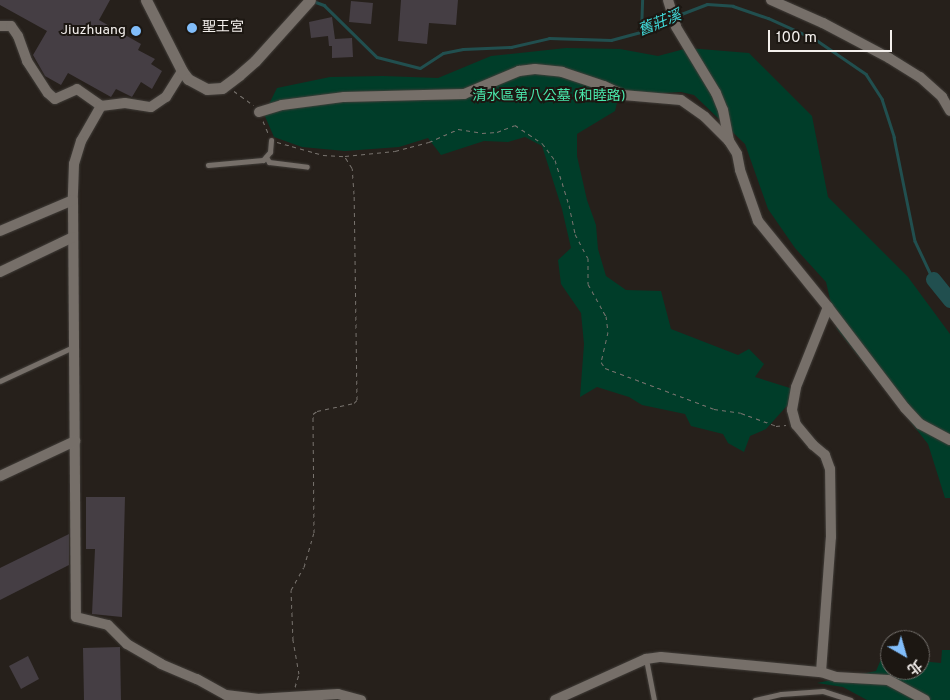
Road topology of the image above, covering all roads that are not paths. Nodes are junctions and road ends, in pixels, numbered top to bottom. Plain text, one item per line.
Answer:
1 (146, 0) edge
2 (310, 0) edge
3 (668, 0) edge
4 (771, 0) edge
5 (0, 26) edge
6 (182, 71) junction
7 (101, 106) junction
8 (950, 111) edge
9 (259, 112) road end
10 (271, 140) road end
11 (729, 141) junction
12 (266, 157) junction
13 (208, 165) dead end
14 (307, 167) dead end
15 (72, 200) junction
16 (0, 231) edge
17 (73, 237) junction
18 (0, 272) edge
19 (828, 306) junction
20 (73, 347) junction
21 (0, 381) edge
22 (950, 440) edge
23 (75, 441) junction
24 (0, 476) edge
25 (646, 659) junction
26 (821, 672) junction
27 (361, 700) edge
28 (555, 700) edge
29 (654, 700) edge
30 (755, 700) edge
31 (851, 700) edge
32 (925, 700) edge

1 - 6 street
2 - 6 street
3 - 11 street
4 - 8 street
5 - 7 street
6 - 7 street
7 - 15 street
9 - 11 street
10 - 12 lane
11 - 19 street
12 - 13 lane
12 - 14 lane
15 - 16 street
15 - 17 street
17 - 18 street
17 - 20 street
19 - 22 street
19 - 26 street
20 - 21 lane
20 - 23 street
23 - 24 street
23 - 27 street
25 - 26 street
25 - 28 street
25 - 29 lane
26 - 32 street
30 - 31 lane

